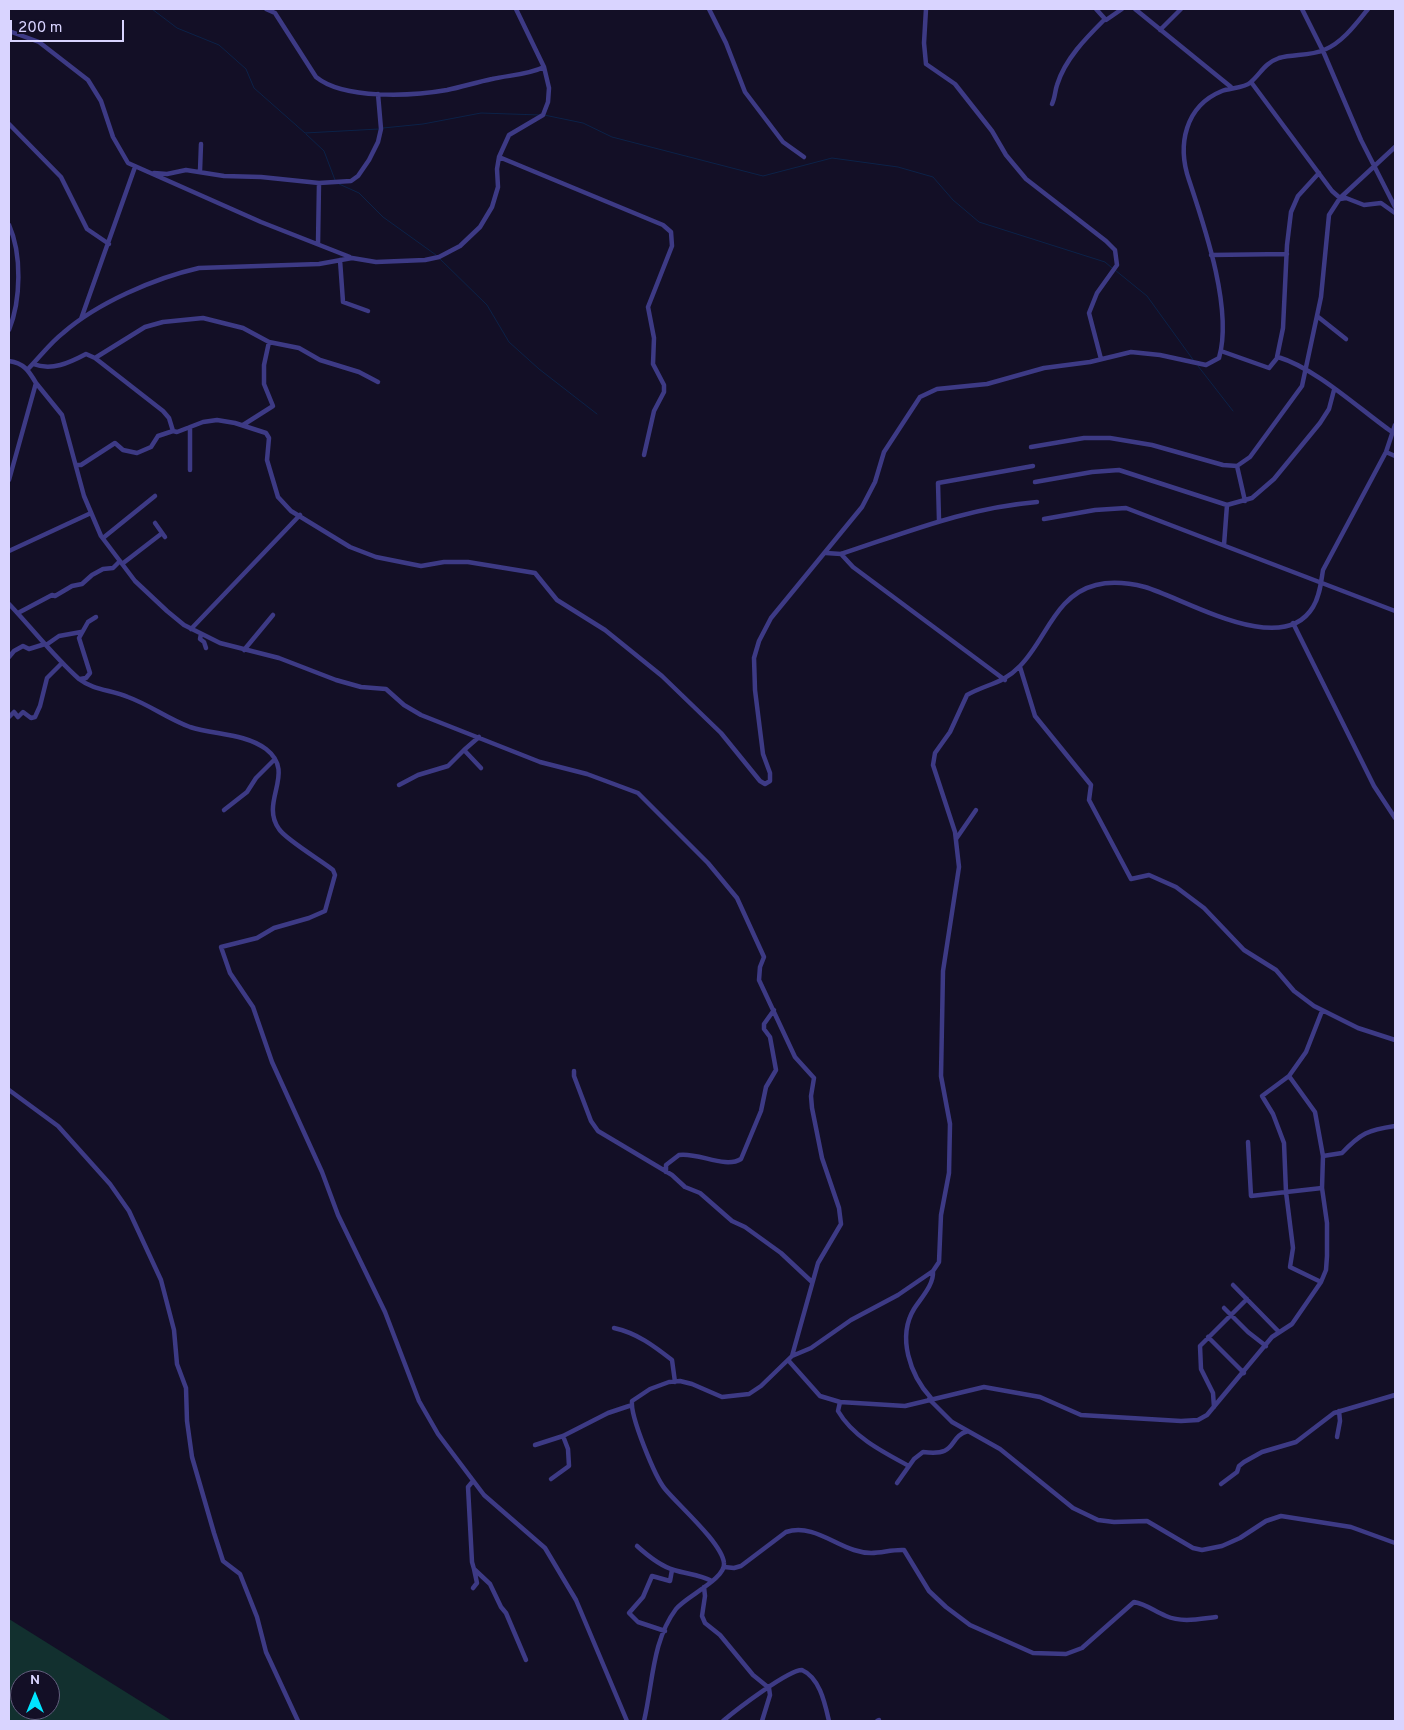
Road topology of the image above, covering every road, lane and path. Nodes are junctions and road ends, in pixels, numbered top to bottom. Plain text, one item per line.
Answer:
1 (266, 9) edge
2 (516, 9) edge
3 (709, 9) edge
4 (926, 9) edge
5 (1096, 9) edge
6 (1122, 9) edge
7 (1134, 9) edge
8 (1180, 9) edge
9 (1302, 9) edge
10 (1368, 9) edge
11 (1104, 20) junction
12 (1160, 30) junction
13 (9, 31) edge
14 (1324, 51) junction
15 (544, 68) junction
16 (534, 72) junction
17 (545, 76) junction
18 (1251, 82) junction
19 (1231, 87) junction
20 (378, 94) junction
21 (1052, 104) dead end
22 (9, 124) edge
23 (201, 144) dead end
24 (1395, 147) edge
25 (499, 157) junction
26 (804, 157) dead end
27 (1375, 164) junction
28 (137, 167) junction
29 (200, 171) junction
30 (1319, 173) junction
31 (319, 183) junction
32 (1340, 198) junction
33 (1395, 207) edge
34 (1395, 213) edge
35 (9, 225) edge
36 (109, 244) junction
37 (318, 244) junction
38 (1287, 254) junction
39 (1211, 255) junction
40 (352, 258) junction
41 (340, 260) junction
42 (368, 311) dead end
43 (1317, 316) junction
44 (82, 318) junction
45 (9, 330) edge
46 (1346, 338) dead end
47 (269, 342) junction
48 (1221, 351) junction
49 (1277, 357) junction
50 (95, 358) junction
51 (1101, 359) junction
52 (9, 361) edge
53 (33, 364) junction
54 (1305, 368) junction
55 (28, 369) junction
56 (378, 382) dead end
57 (36, 383) junction
58 (1334, 390) junction
59 (243, 425) junction
60 (1395, 425) edge
61 (190, 427) junction
62 (173, 431) junction
63 (1392, 432) junction
64 (1031, 447) dead end
65 (1386, 452) junction
66 (644, 456) dead end
67 (1395, 456) edge
68 (77, 465) junction
69 (1033, 466) dead end
70 (1237, 466) junction
71 (190, 470) dead end
72 (9, 480) edge
73 (1035, 482) dead end
74 (155, 496) dead end
75 (1245, 501) junction
76 (1037, 502) dead end
77 (1228, 505) junction
78 (91, 513) junction
79 (300, 516) junction
80 (1044, 519) dead end
81 (939, 520) junction
82 (154, 523) dead end
83 (160, 534) junction
84 (103, 538) junction
85 (165, 538) dead end
86 (1224, 546) junction
87 (9, 551) edge
88 (826, 552) junction
89 (841, 554) junction
90 (121, 563) junction
91 (1321, 582) junction
92 (9, 604) edge
93 (1395, 611) edge
94 (18, 613) junction
95 (273, 615) dead end
96 (96, 617) dead end
97 (1293, 623) junction
98 (191, 629) junction
99 (81, 632) junction
100 (201, 634) junction
101 (45, 645) junction
102 (206, 648) dead end
103 (244, 650) junction
104 (9, 658) edge
105 (62, 663) junction
106 (1020, 667) junction
107 (80, 679) junction
108 (1004, 680) junction
109 (9, 717) edge
110 (478, 737) junction
111 (464, 750) junction
112 (275, 759) junction
113 (481, 768) dead end
114 (399, 785) dead end
115 (224, 810) dead end
116 (976, 810) dead end
117 (1395, 818) edge
118 (956, 838) junction
119 (774, 1010) junction
120 (1322, 1011) junction
121 (1395, 1040) edge
122 (574, 1071) dead end
123 (1289, 1076) junction
124 (9, 1090) edge
125 (1395, 1126) edge
126 (1248, 1142) dead end
127 (1323, 1156) junction
128 (666, 1172) junction
129 (1322, 1188) junction
130 (1286, 1192) junction
131 (933, 1271) junction
132 (812, 1282) junction
133 (1321, 1282) junction
134 (1233, 1285) dead end
135 (1248, 1299) junction
136 (1224, 1308) dead end
137 (1230, 1315) junction
138 (614, 1328) dead end
139 (1279, 1332) junction
140 (1208, 1337) junction
141 (1266, 1346) junction
142 (790, 1358) junction
143 (1244, 1373) junction
144 (676, 1382) junction
145 (1395, 1395) edge
146 (930, 1399) junction
147 (840, 1402) junction
148 (632, 1405) junction
149 (1214, 1407) junction
150 (1339, 1412) junction
151 (968, 1431) junction
152 (563, 1436) junction
153 (1337, 1437) dead end
154 (535, 1445) dead end
155 (909, 1466) junction
156 (551, 1479) dead end
157 (473, 1481) junction
158 (897, 1483) dead end
159 (1221, 1484) dead end
160 (1395, 1542) edge
161 (637, 1546) dead end
162 (724, 1567) junction
163 (474, 1569) junction
164 (672, 1570) junction
165 (712, 1581) junction
166 (704, 1587) junction
167 (474, 1588) dead end
168 (1216, 1616) dead end
169 (665, 1631) junction
170 (526, 1660) dead end
171 (769, 1688) junction
172 (298, 1721) edge
173 (627, 1721) edge
174 (644, 1721) edge
175 (723, 1721) edge
176 (762, 1721) edge
177 (829, 1721) edge

1 - 20 street
2 - 15 street
3 - 26 street
4 - 51 street
5 - 11 street
6 - 11 street
7 - 12 street
8 - 12 street
9 - 14 street
10 - 14 street
11 - 21 street
12 - 19 street
13 - 28 street
14 - 18 street
14 - 27 street
15 - 16 street
15 - 17 street
16 - 17 street
16 - 20 street
17 - 25 street
18 - 19 street
18 - 30 street
19 - 39 street
20 - 31 street
22 - 36 street
23 - 29 street
24 - 27 street
25 - 40 street
25 - 66 street
27 - 32 street
27 - 33 street
28 - 29 street
28 - 36 street
28 - 37 street
29 - 31 street
30 - 32 street
30 - 38 street
31 - 37 street
32 - 34 street
32 - 43 street
35 - 45 street
36 - 44 street
37 - 40 street
38 - 39 street
38 - 49 street
39 - 48 street
40 - 41 street
41 - 42 street
41 - 44 street
43 - 46 street
43 - 54 street
44 - 53 street
47 - 50 street
47 - 56 street
47 - 59 street
48 - 49 street
48 - 51 street
49 - 54 street
50 - 53 street
50 - 62 street
51 - 88 street
52 - 55 street
53 - 55 street
54 - 58 street
54 - 70 street
55 - 57 street
57 - 68 street
57 - 72 street
58 - 63 street
58 - 75 street
59 - 61 street
59 - 79 street
60 - 63 street
61 - 62 street
61 - 71 street
62 - 68 street
63 - 65 street
64 - 70 street
65 - 67 street
65 - 91 street
68 - 78 street
69 - 81 street
70 - 75 street
73 - 77 street
74 - 84 street
75 - 77 street
76 - 81 street
77 - 86 street
78 - 84 street
78 - 87 street
79 - 88 street
79 - 98 street
80 - 86 street
81 - 89 street
82 - 83 street
83 - 85 street
83 - 90 street
84 - 90 street
86 - 91 street
88 - 89 street
89 - 108 street
90 - 94 street
90 - 98 street
91 - 93 street
91 - 97 street
92 - 94 street
94 - 101 street
95 - 103 street
96 - 99 street
97 - 106 street
97 - 117 street
98 - 100 street
99 - 101 street
99 - 107 street
100 - 102 street
100 - 103 street
101 - 104 street
101 - 105 street
103 - 110 street
105 - 107 street
105 - 109 street
106 - 108 street
106 - 120 street
107 - 112 street
108 - 118 street
110 - 111 street
110 - 119 street
111 - 113 street
111 - 114 street
112 - 115 street
112 - 157 street
116 - 118 street
118 - 131 street
119 - 128 street
119 - 132 street
120 - 121 street
120 - 123 street
122 - 128 street
123 - 127 street
123 - 130 street
124 - 172 street
125 - 127 street
126 - 130 street
127 - 129 street
128 - 132 street
129 - 130 street
129 - 133 street
130 - 133 street
131 - 142 street
131 - 146 street
132 - 142 street
133 - 139 street
134 - 135 street
135 - 137 street
135 - 139 street
136 - 137 street
137 - 140 street
137 - 141 street
138 - 144 street
139 - 141 street
140 - 143 street
140 - 149 street
141 - 143 street
142 - 144 street
142 - 147 street
143 - 149 street
144 - 148 street
145 - 150 street
146 - 147 street
146 - 149 street
146 - 151 street
147 - 155 street
148 - 152 street
148 - 162 street
150 - 153 street
150 - 159 street
151 - 155 street
151 - 160 street
152 - 154 street
152 - 156 street
155 - 158 street
157 - 163 street
157 - 173 street
161 - 164 street
162 - 165 street
162 - 168 street
163 - 167 street
163 - 170 street
164 - 165 street
164 - 169 street
165 - 166 street
166 - 169 street
166 - 171 street
169 - 174 street
171 - 175 street
171 - 176 street
171 - 177 street

